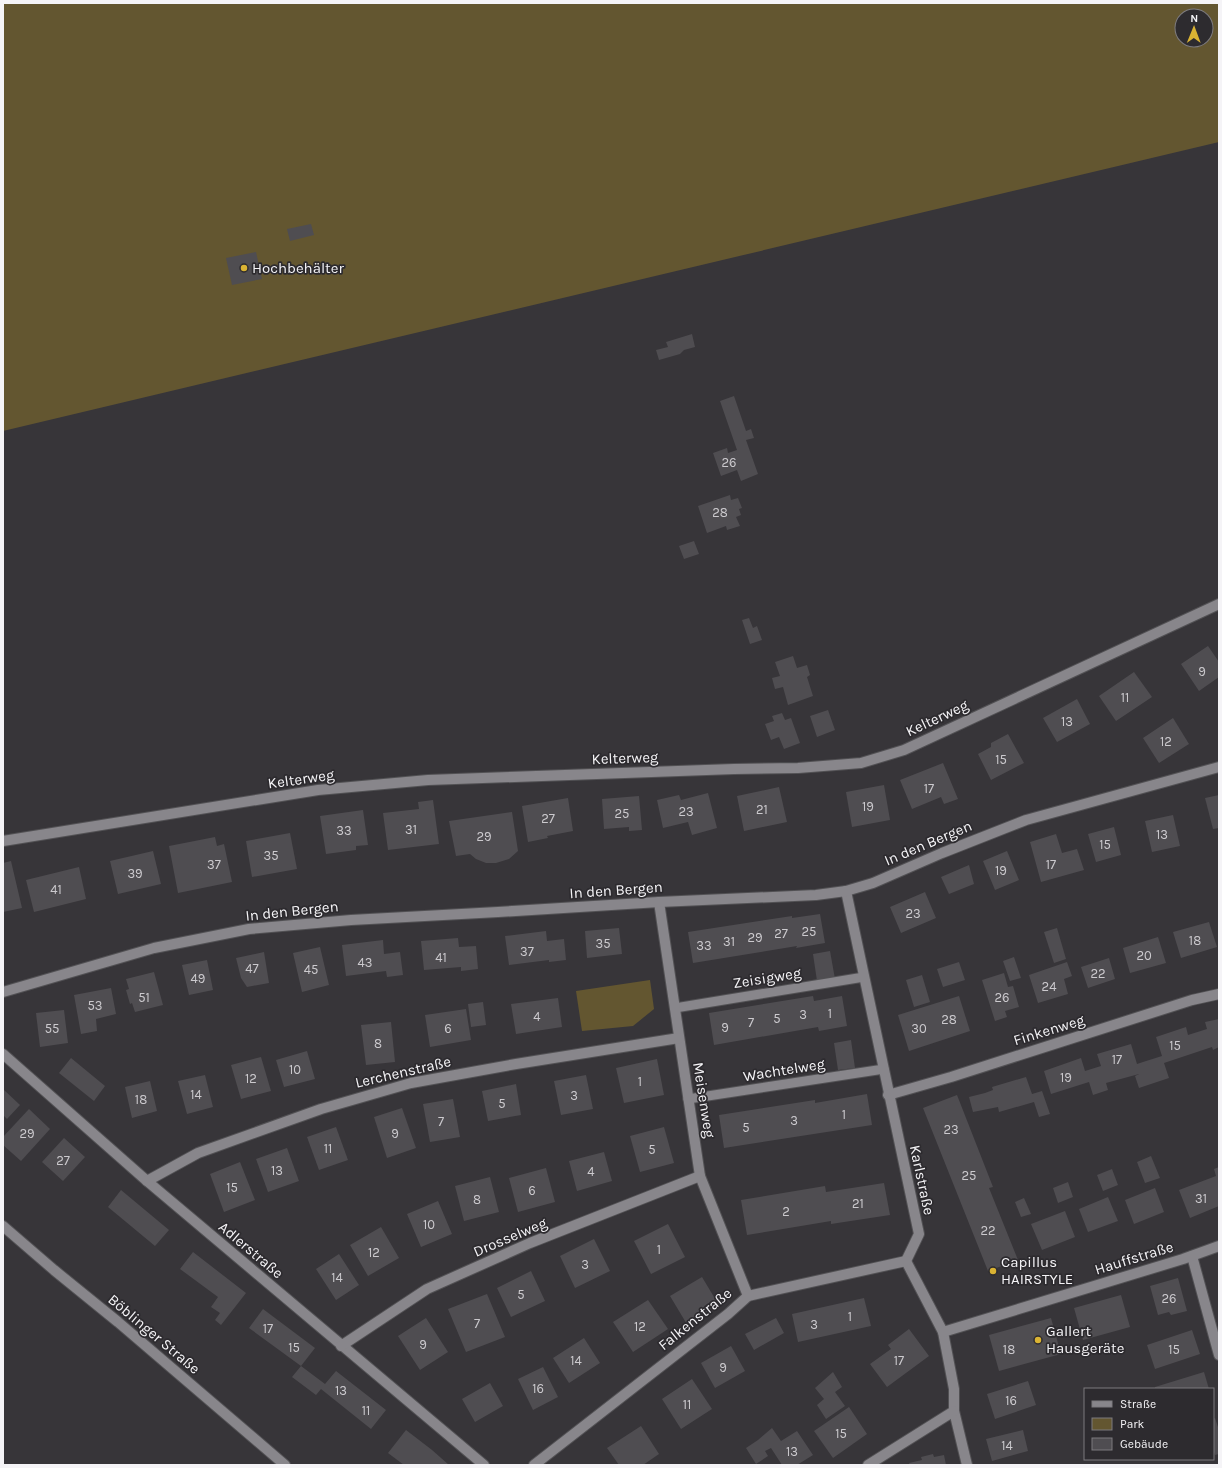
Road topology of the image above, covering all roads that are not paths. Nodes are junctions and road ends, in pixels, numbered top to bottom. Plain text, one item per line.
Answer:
1 (1219, 604) edge
2 (1219, 767) edge
3 (3, 841) edge
4 (846, 891) junction
5 (659, 902) junction
6 (864, 977) junction
7 (3, 992) edge
8 (1219, 994) edge
9 (675, 1008) junction
10 (679, 1038) junction
11 (3, 1054) edge
12 (884, 1069) junction
13 (888, 1095) junction
14 (688, 1099) junction
15 (700, 1176) junction
16 (147, 1181) junction
17 (3, 1226) edge
18 (1219, 1246) edge
19 (1192, 1256) junction
20 (906, 1261) junction
21 (748, 1296) junction
22 (943, 1332) junction
23 (341, 1346) junction
24 (1219, 1354) edge
25 (954, 1411) junction
26 (285, 1465) edge
27 (484, 1465) edge
28 (534, 1465) edge
29 (868, 1465) edge
30 (967, 1465) edge

1 - 3 street, Kelterweg
2 - 4 street, In den Bergen
4 - 5 street, In den Bergen
4 - 6 street, Karlstraße
5 - 7 street, In den Bergen
5 - 9 street, Meisenweg
6 - 9 lane, Zeisigweg
6 - 12 street, Karlstraße
8 - 13 street, Finkenweg
9 - 10 street, Meisenweg
10 - 14 street, Meisenweg
10 - 16 street, Lerchenstraße
11 - 16 street, Adlerstraße
12 - 13 street, Karlstraße
12 - 14 lane, Wachtelweg
13 - 20 street, Karlstraße
14 - 15 street, Meisenweg
15 - 21 street, Meisenweg
15 - 23 street, Drosselweg
16 - 23 street, Adlerstraße
17 - 26 street, Böblinger Straße
18 - 19 street, Hauffstraße
19 - 22 street, Hauffstraße
19 - 24 street
20 - 21 street, Falkenstraße
20 - 22 street
21 - 28 street, Falkenstraße
22 - 25 street
23 - 27 street, Adlerstraße
25 - 29 street
25 - 30 street

